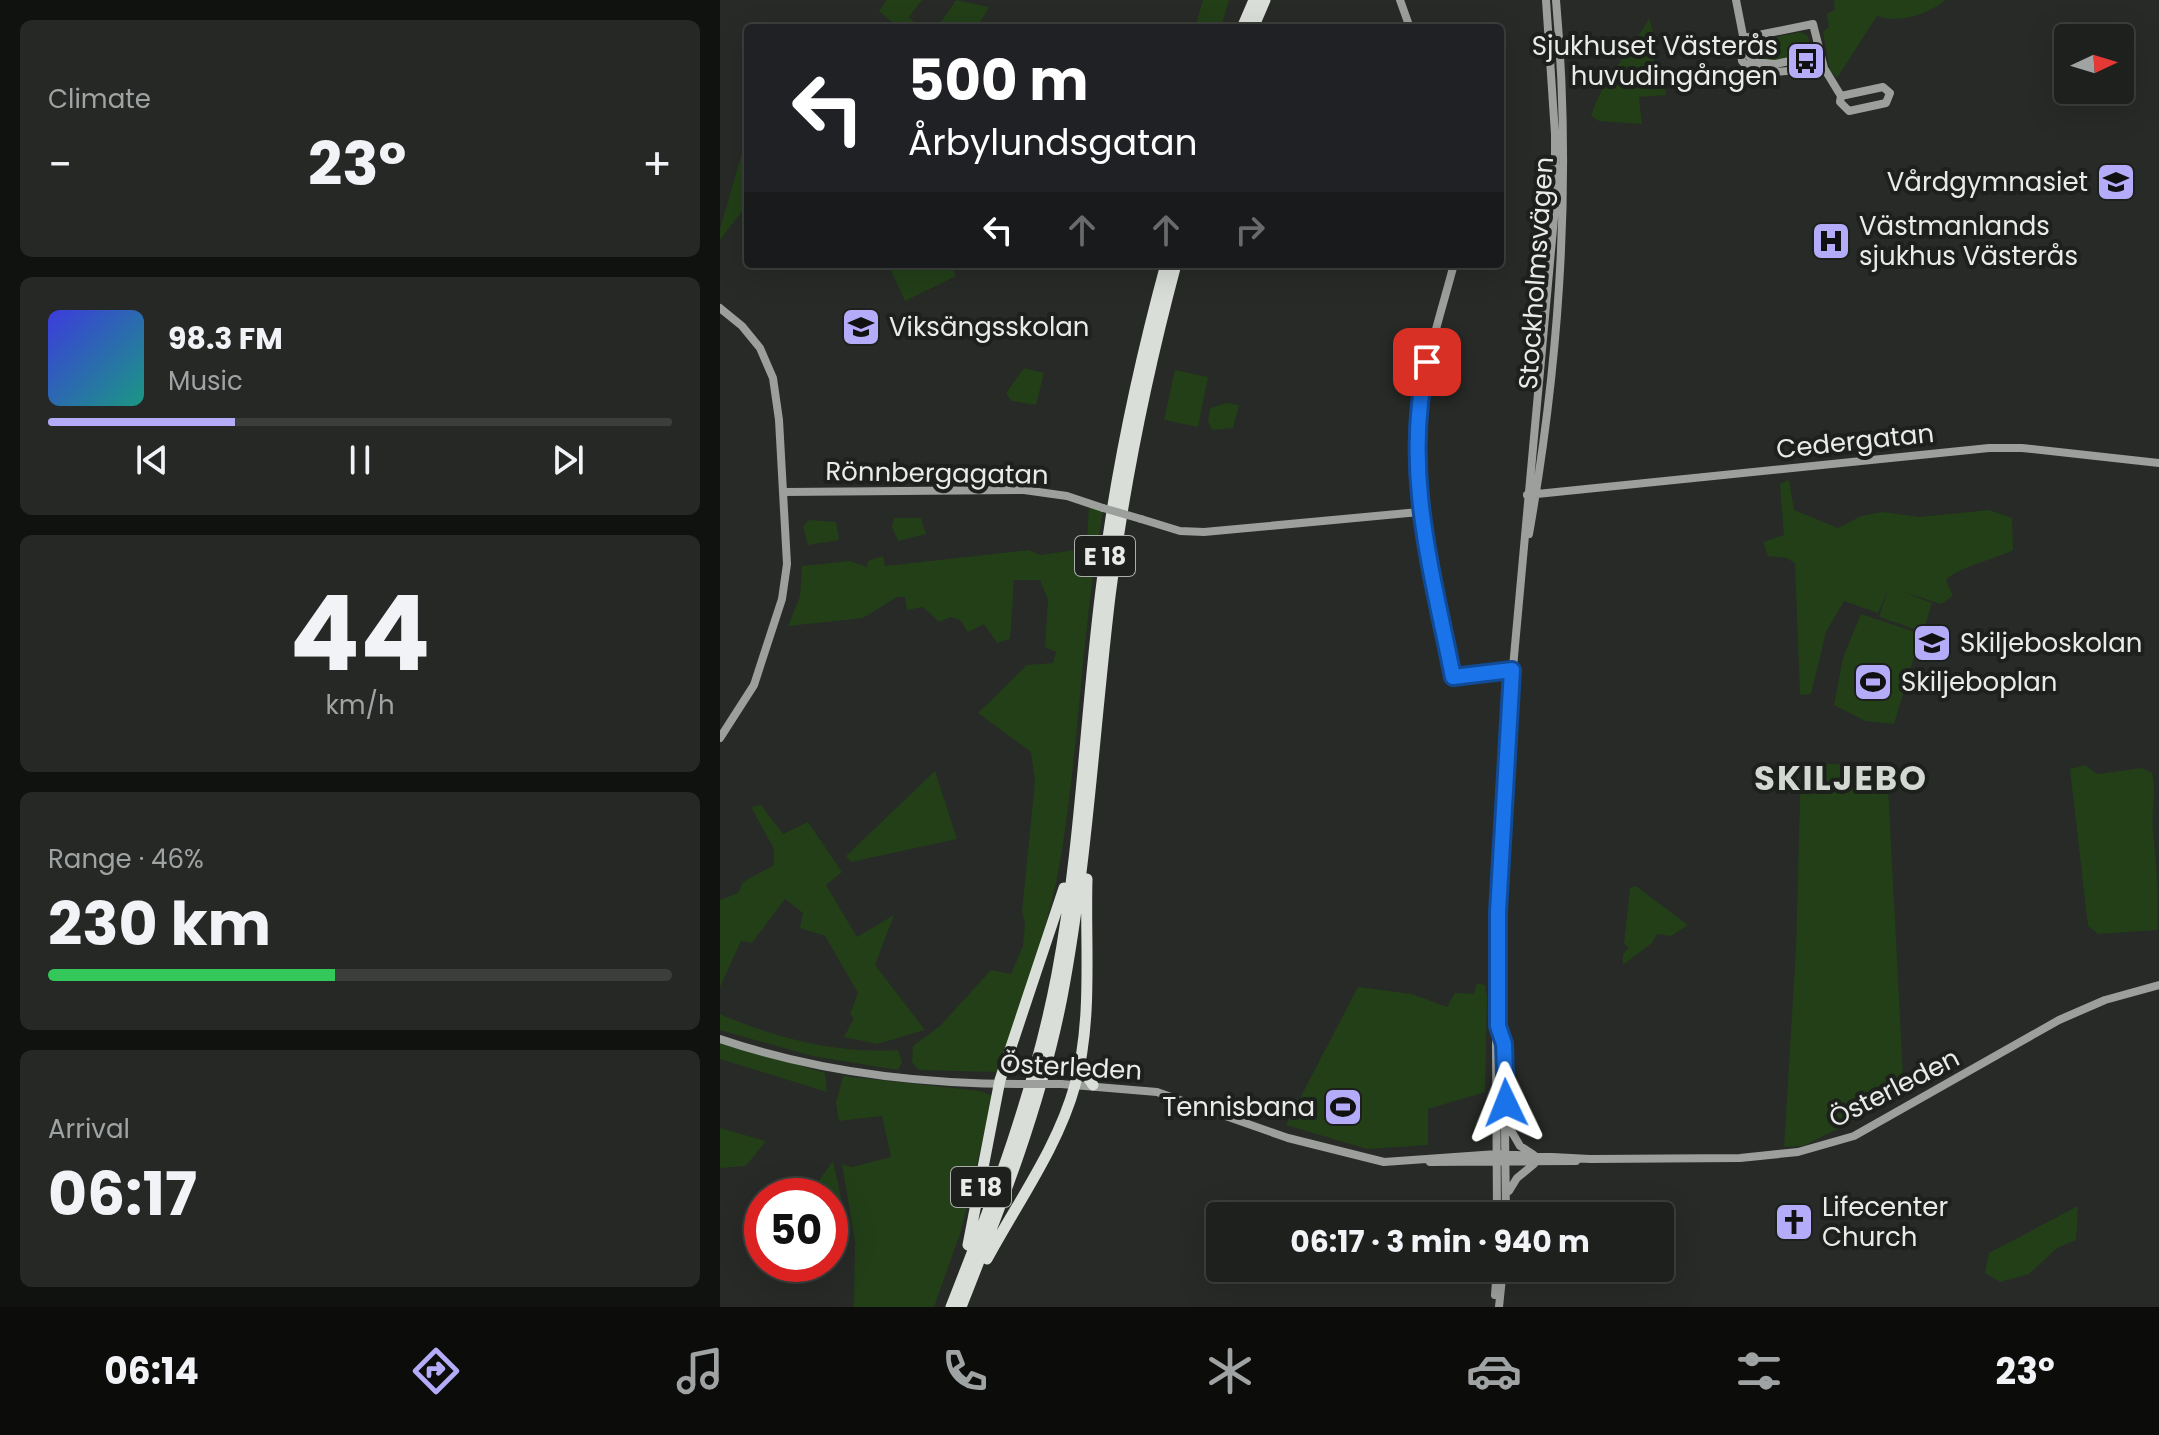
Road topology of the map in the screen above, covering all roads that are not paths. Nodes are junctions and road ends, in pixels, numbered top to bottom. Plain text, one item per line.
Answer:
1 (1254, 0) edge
2 (1265, 0) edge
3 (1400, 0) edge
4 (1546, 0) edge
5 (1556, 0) edge
6 (1736, 0) edge
7 (1244, 24) edge
8 (1255, 24) edge
9 (1409, 24) edge
10 (1744, 38) junction
11 (1820, 55) junction
12 (1823, 65) junction
13 (1841, 96) junction
14 (1165, 268) edge
15 (1175, 268) edge
16 (1453, 268) edge
17 (720, 308) edge
18 (2159, 463) edge
19 (1533, 491) junction
20 (784, 492) junction
21 (1419, 512) junction
22 (1512, 670) junction
23 (720, 738) edge
24 (1086, 828) junction
25 (1074, 853) junction
26 (2159, 985) edge
27 (1498, 1026) junction
28 (720, 1039) edge
29 (1079, 1061) junction
30 (999, 1084) junction
31 (1075, 1084) junction
32 (1093, 1085) junction
33 (1507, 1123) junction
34 (1497, 1154) junction
35 (1507, 1159) junction
36 (1534, 1160) junction
37 (1414, 1161) junction
38 (1497, 1164) junction
39 (1507, 1195) junction
40 (1497, 1202) edge
41 (1507, 1202) edge
42 (978, 1265) junction
43 (1497, 1282) edge
44 (1501, 1282) edge
45 (960, 1285) junction
46 (951, 1307) edge
47 (961, 1307) edge
48 (1497, 1307) edge

1 - 7 highway
2 - 8 highway
3 - 9 main road
4 - 19 main road, Stockholmsvägen
5 - 19 main road, Stockholmsvägen
6 - 10 main road
10 - 11 main road
10 - 11 main road
10 - 12 main road
11 - 12 main road
12 - 13 main road
13 - 13 main road
14 - 25 highway, E 18
15 - 24 highway, E 18
16 - 21 main road
17 - 20 main road
18 - 19 main road, Cedergatan
19 - 22 main road, Stockholmsvägen
20 - 21 main road, Rönnbergagatan, bridge
20 - 23 main road
21 - 22 main road
22 - 27 main road, Stockholmsvägen
24 - 29 highway, E 18
24 - 42 highway, E 18
25 - 30 highway, E 18
25 - 45 highway, E 18
26 - 36 main road, Österleden
27 - 33 main road, Stockholmsvägen
27 - 34 main road, Stockholmsvägen
28 - 30 main road, Österleden
29 - 31 highway, E 18
29 - 32 highway
30 - 31 main road, Österleden, bridge
30 - 45 highway, E 18
31 - 32 main road, Österleden
31 - 42 highway, E 18
32 - 37 main road, Österleden
33 - 35 main road, Stockholmsvägen
33 - 36 main road
34 - 35 main road, Österleden
34 - 37 main road, Österleden
34 - 38 main road, Stockholmsvägen
35 - 36 main road, Österleden
35 - 38 main road, Österleden
35 - 39 main road, Stockholmsvägen
36 - 39 main road
37 - 38 main road, Österleden
38 - 40 main road, Stockholmsvägen
39 - 41 main road, Stockholmsvägen
42 - 47 highway, E 18
43 - 48 main road
44 - 48 main road
45 - 46 highway, E 18

